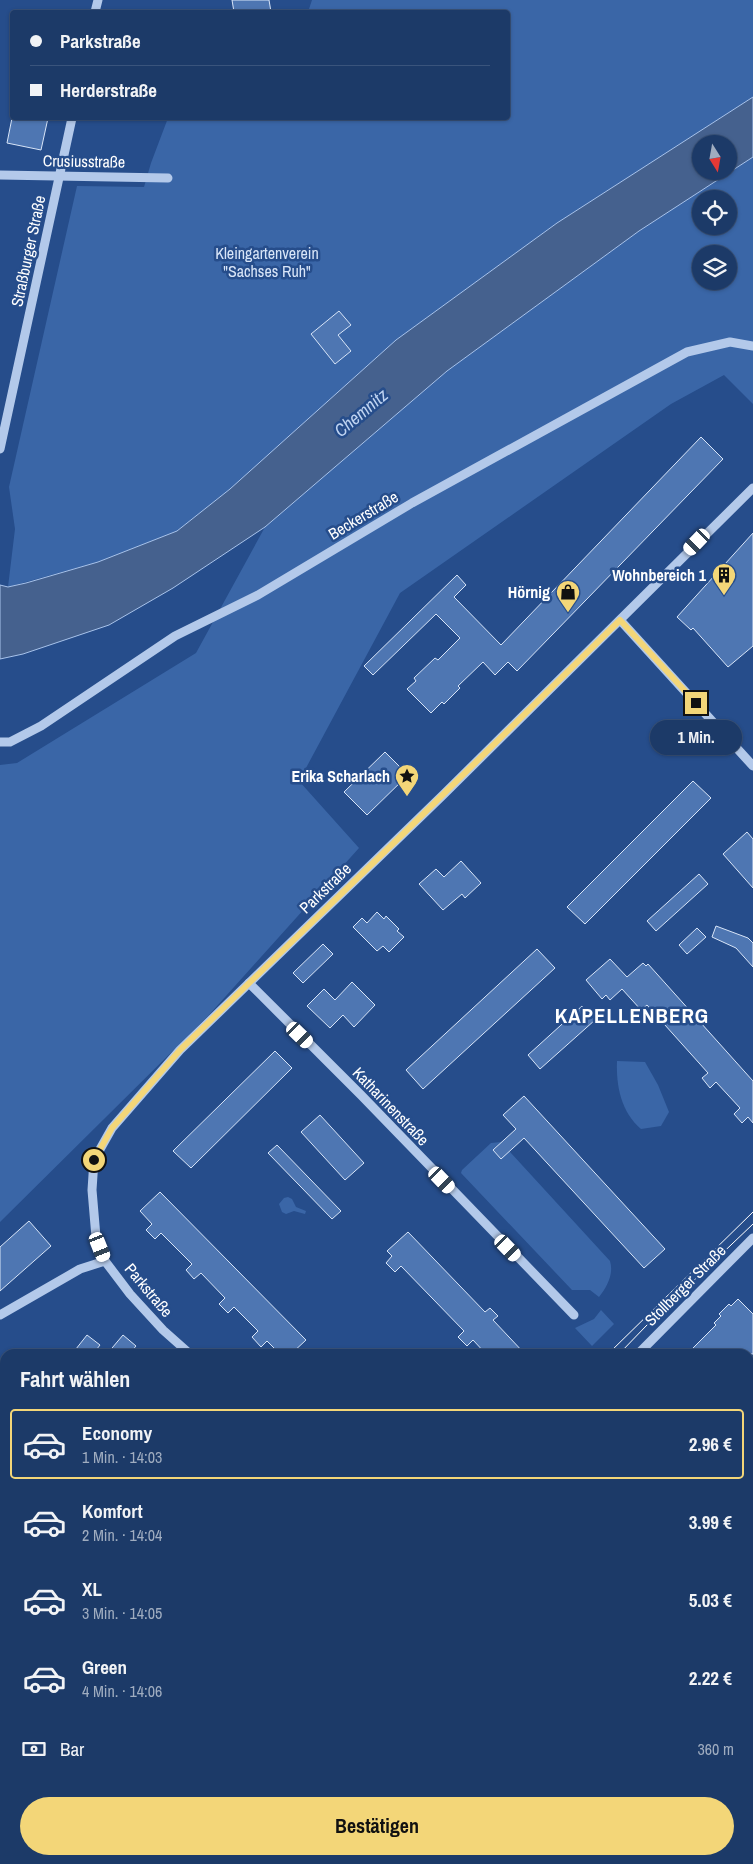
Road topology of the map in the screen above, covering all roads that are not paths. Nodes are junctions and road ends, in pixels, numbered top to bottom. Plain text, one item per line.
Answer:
1 (72, 120) edge
2 (0, 175) edge
3 (60, 175) junction
4 (168, 178) dead end
5 (753, 346) edge
6 (0, 449) edge
7 (753, 488) edge
8 (620, 620) junction
9 (0, 742) edge
10 (753, 766) edge
11 (249, 983) junction
12 (753, 1238) edge
13 (106, 1261) junction
14 (0, 1314) edge
15 (574, 1315) dead end
16 (184, 1349) edge
17 (643, 1349) edge

1 - 3 street, Straßburger Straße
2 - 3 street, Crusiusstraße
3 - 4 street, Crusiusstraße
3 - 6 street, Straßburger Straße
5 - 9 street, Beckerstraße
7 - 8 street, Parkstraße
8 - 10 street
8 - 11 street, Parkstraße
11 - 13 street, Parkstraße
11 - 15 street, Katharinenstraße
12 - 17 street, Stollberger Straße
13 - 14 street
13 - 16 street, Parkstraße

